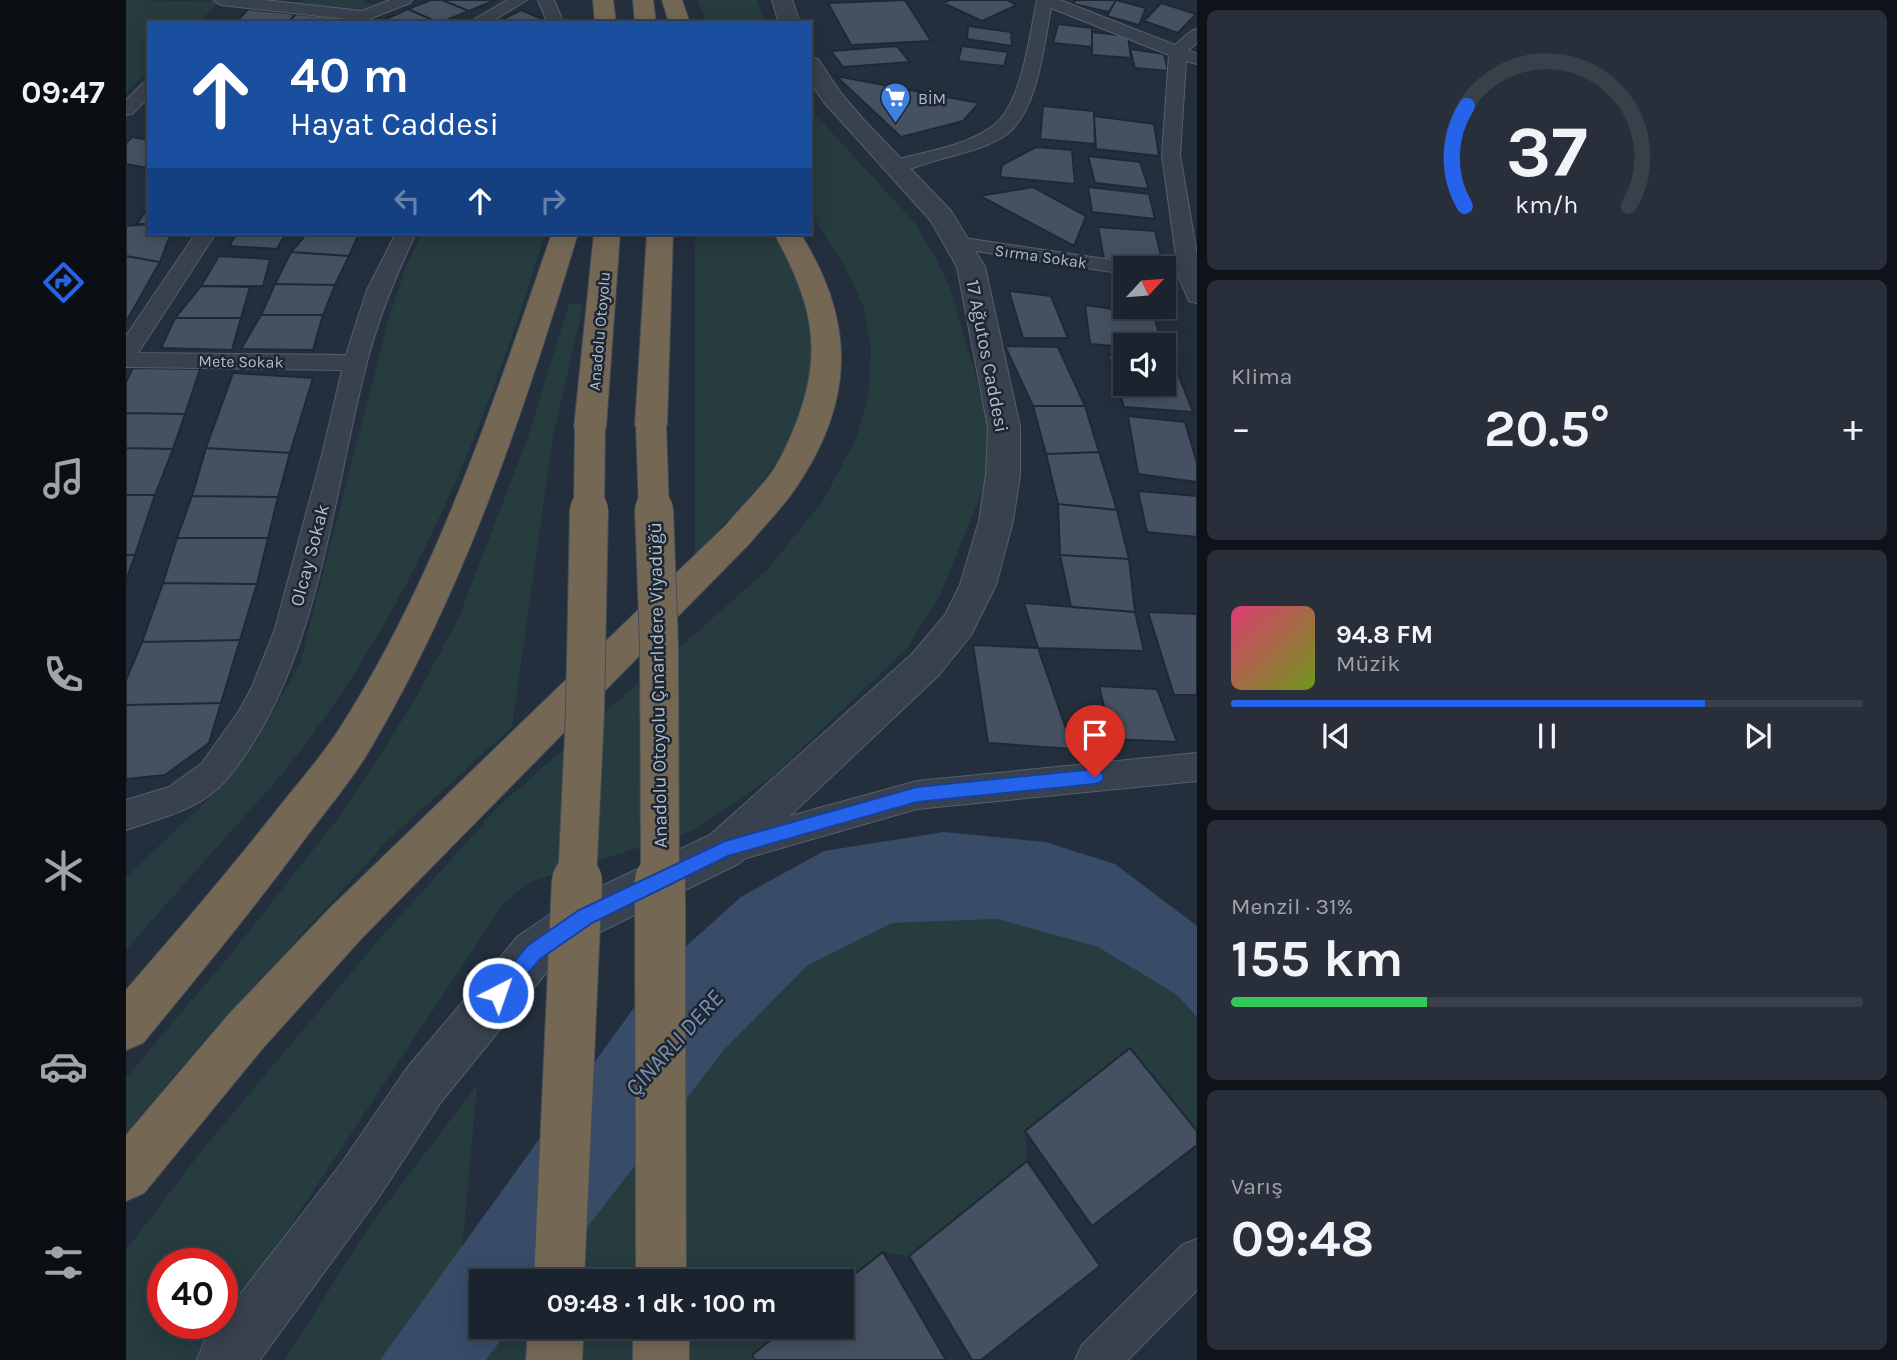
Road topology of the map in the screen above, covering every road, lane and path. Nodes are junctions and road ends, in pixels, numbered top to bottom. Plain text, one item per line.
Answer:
1 (404, 0) edge
2 (519, 0) edge
3 (546, 0) edge
4 (603, 0) edge
5 (643, 0) edge
6 (672, 0) edge
7 (782, 0) edge
8 (1046, 0) edge
9 (228, 4) edge
10 (480, 21) edge
11 (552, 21) edge
12 (606, 21) edge
13 (646, 21) edge
14 (679, 21) edge
15 (789, 21) edge
16 (1197, 34) edge
17 (1178, 51) junction
18 (1197, 59) edge
19 (812, 67) edge
20 (147, 89) edge
21 (126, 110) edge
22 (126, 115) edge
23 (147, 118) edge
24 (1171, 155) junction
25 (1197, 163) edge
26 (895, 166) junction
27 (205, 235) edge
28 (404, 235) edge
29 (564, 235) edge
30 (607, 235) edge
31 (660, 235) edge
32 (788, 235) edge
33 (964, 255) junction
34 (1113, 267) edge
35 (1176, 278) edge
36 (1195, 284) edge
37 (126, 353) edge
38 (126, 360) edge
39 (355, 363) junction
40 (1197, 766) edge
41 (126, 815) edge
42 (725, 849) junction
43 (126, 1026) edge
44 (126, 1175) edge
45 (1197, 1260) edge
46 (560, 1269) edge
47 (661, 1269) edge
48 (555, 1339) edge
49 (661, 1339) edge
50 (225, 1360) edge
51 (554, 1360) edge
52 (661, 1360) edge
53 (1097, 1360) edge

1 - 9 street
2 - 10 street
3 - 11 street
4 - 12 highway
5 - 13 highway
6 - 14 highway
7 - 15 street
8 - 17 street
8 - 26 street
16 - 17 street
17 - 18 street
17 - 24 street
19 - 26 street, 17 Ağutos Caddesi
20 - 21 street
22 - 23 street
24 - 25 street
24 - 36 street
26 - 33 street, 17 Ağutos Caddesi
27 - 37 street
28 - 39 street, Olcay Sokak
29 - 43 highway
30 - 46 highway, Anadolu Otoyolu, bridge
31 - 47 highway, Anadolu Otoyolu Çınarlıdere Viyadüğü, bridge
32 - 44 highway
33 - 34 street, Sırma Sokak
33 - 42 street, 17 Ağutos Caddesi
35 - 36 street
38 - 39 street, Mete Sokak
39 - 41 street, Olcay Sokak
40 - 42 street
42 - 50 street, 17 Ağutos Caddesi
45 - 53 street
48 - 51 highway
49 - 52 highway

